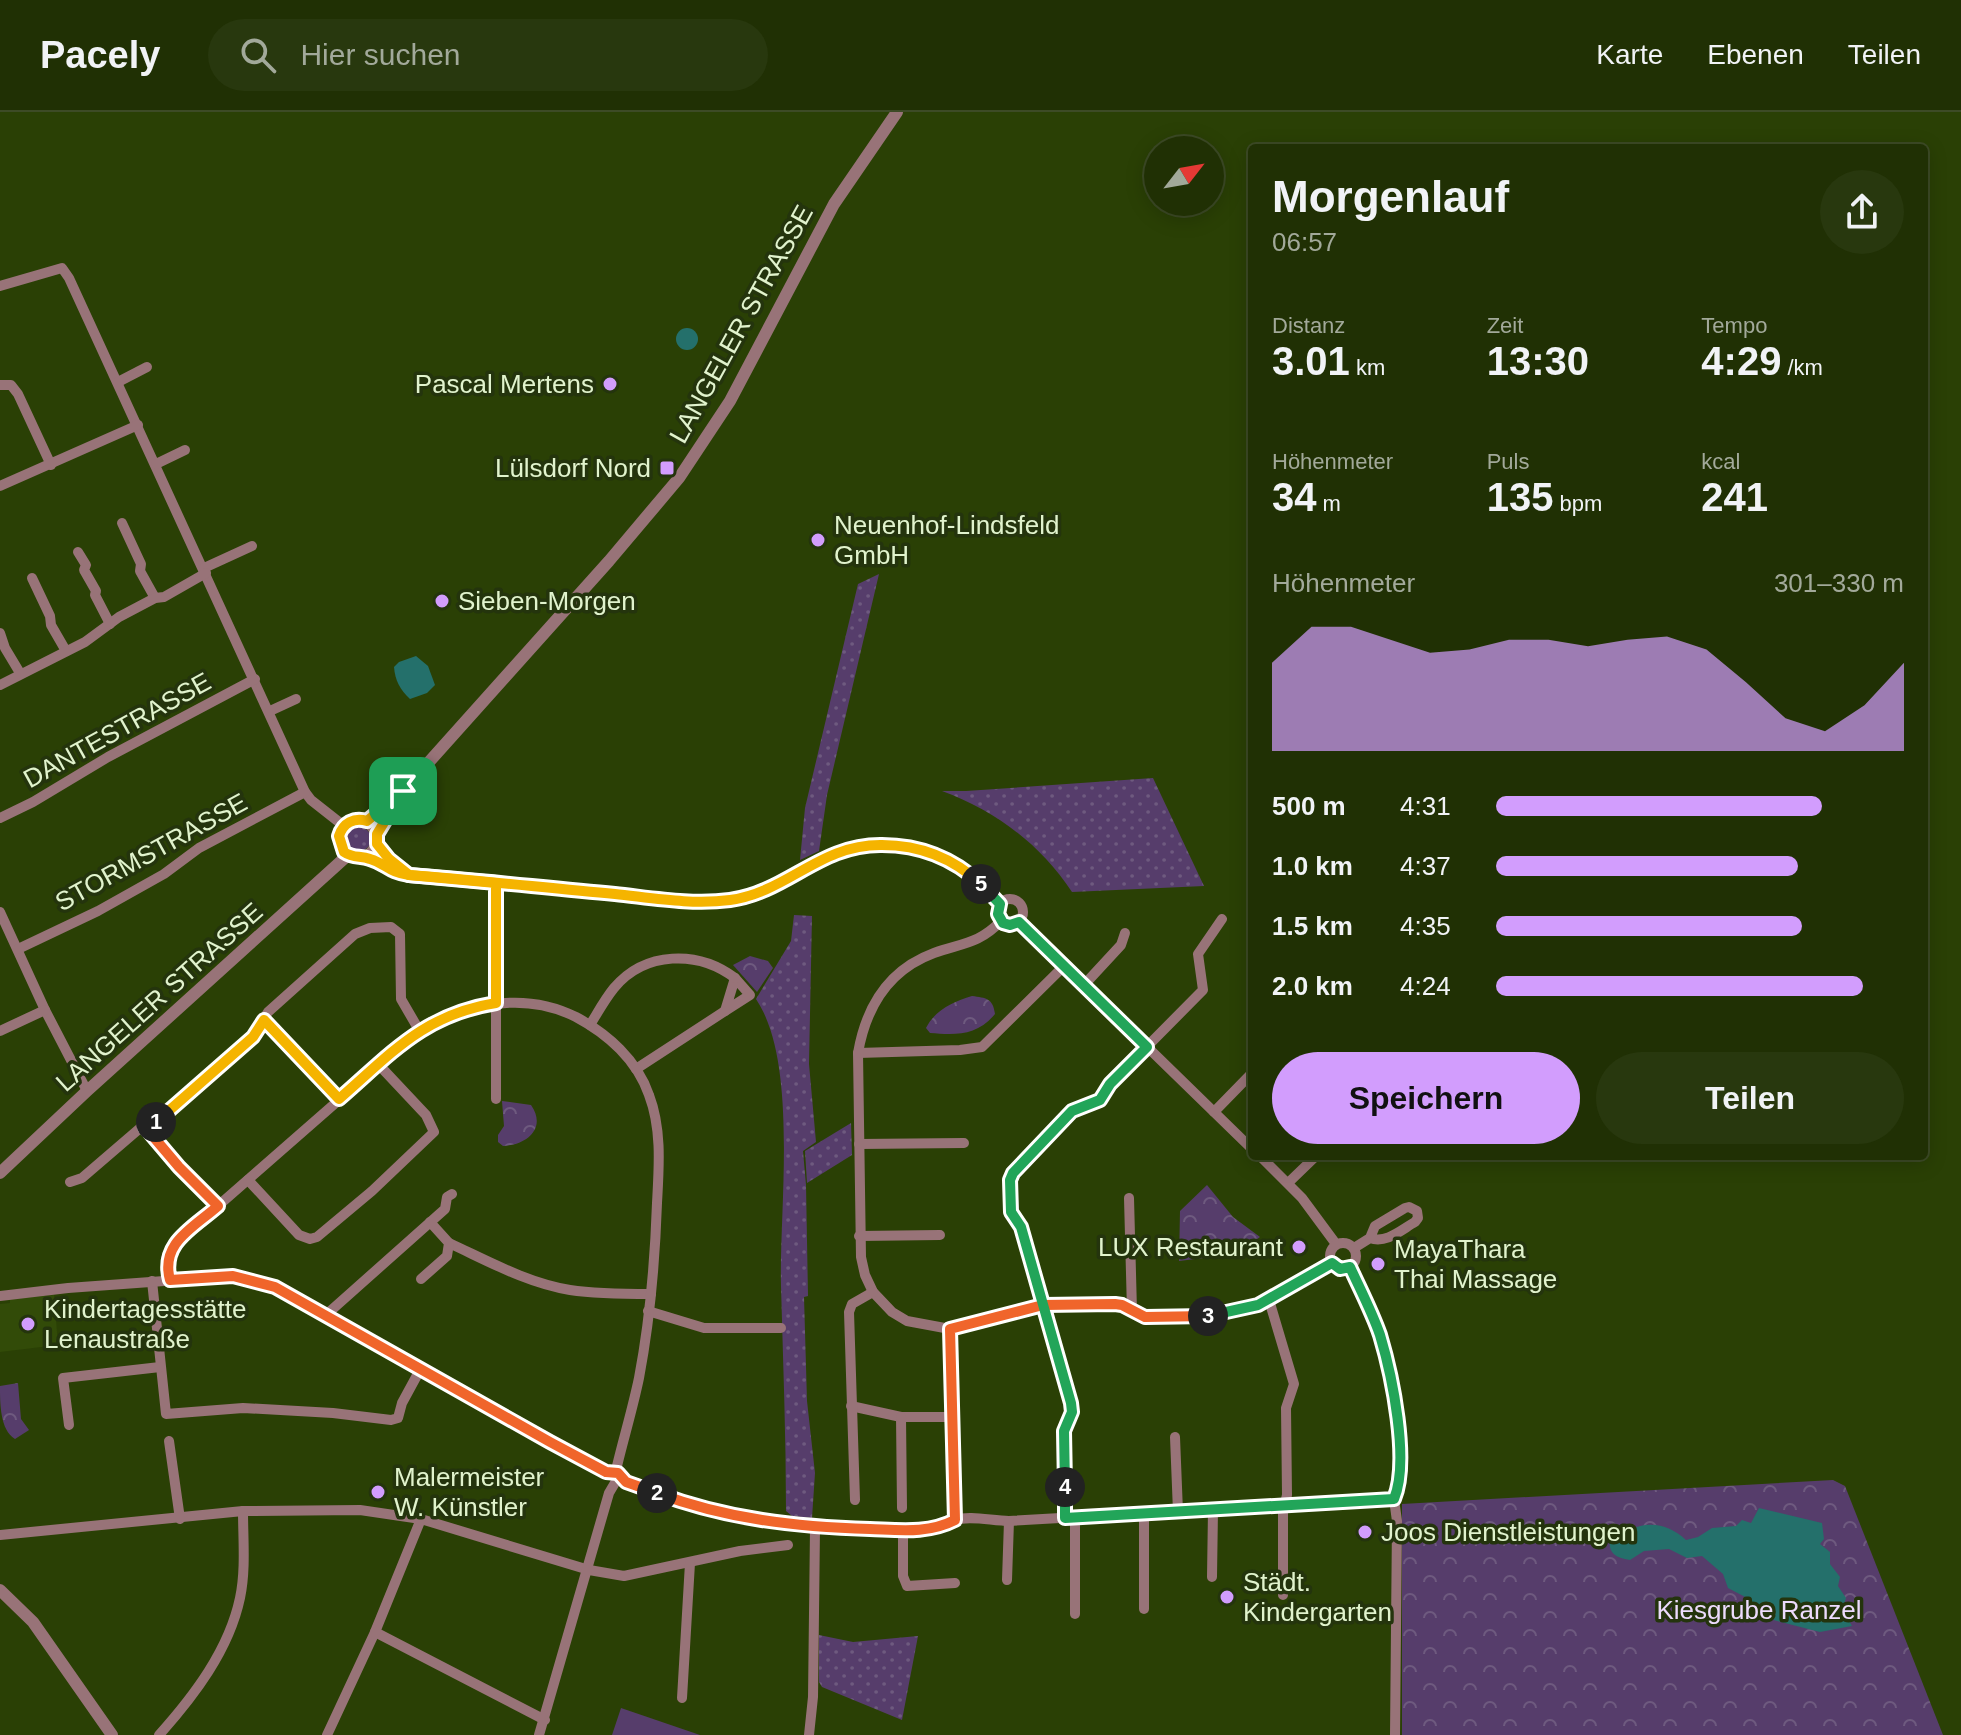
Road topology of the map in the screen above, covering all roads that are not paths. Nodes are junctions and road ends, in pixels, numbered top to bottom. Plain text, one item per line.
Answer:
1 (897, 112) edge
2 (0, 286) edge
3 (147, 367) dead end
4 (118, 382) junction
5 (0, 385) edge
6 (138, 425) junction
7 (185, 450) dead end
8 (156, 464) junction
9 (51, 465) junction
10 (0, 486) edge
11 (122, 523) dead end
12 (252, 546) dead end
13 (78, 552) dead end
14 (205, 570) junction
15 (32, 578) dead end
16 (155, 598) junction
17 (110, 624) junction
18 (0, 633) edge
19 (66, 651) junction
20 (20, 673) junction
21 (255, 679) junction
22 (0, 685) edge
23 (296, 699) dead end
24 (270, 711) junction
25 (403, 791) junction
26 (305, 792) junction
27 (0, 818) edge
28 (367, 821) junction
29 (344, 826) junction
30 (377, 839) junction
31 (348, 855) junction
32 (365, 857) junction
33 (409, 875) junction
34 (496, 883) junction
35 (1000, 904) junction
36 (0, 912) edge
37 (1222, 919) dead end
38 (1001, 921) junction
39 (1019, 922) junction
40 (1125, 933) dead end
41 (18, 949) junction
42 (1064, 966) junction
43 (735, 978) junction
44 (1084, 985) junction
45 (496, 1003) junction
46 (45, 1010) junction
47 (725, 1011) junction
48 (264, 1020) junction
49 (590, 1025) junction
50 (419, 1030) junction
51 (0, 1031) edge
52 (1147, 1047) junction
53 (858, 1053) junction
54 (379, 1065) junction
55 (636, 1069) junction
56 (1248, 1077) edge
57 (87, 1091) junction
58 (339, 1099) junction
59 (496, 1099) dead end
60 (1214, 1112) junction
61 (145, 1127) junction
62 (964, 1143) dead end
63 (859, 1144) junction
64 (1248, 1145) edge
65 (1264, 1160) edge
66 (1312, 1160) edge
67 (0, 1173) edge
68 (248, 1180) junction
69 (70, 1182) dead end
70 (1288, 1183) junction
71 (452, 1194) dead end
72 (1129, 1198) dead end
73 (218, 1206) junction
74 (430, 1222) junction
75 (940, 1235) dead end
76 (859, 1236) junction
77 (1370, 1238) dead end
78 (449, 1243) junction
79 (1336, 1244) junction
80 (1354, 1248) junction
81 (1332, 1263) junction
82 (1350, 1267) junction
83 (421, 1279) dead end
84 (170, 1280) junction
85 (152, 1281) junction
86 (873, 1292) junction
87 (651, 1294) junction
88 (0, 1296) edge
89 (1269, 1300) junction
90 (1043, 1305) junction
91 (648, 1311) junction
92 (1132, 1311) junction
93 (327, 1314) junction
94 (781, 1328) dead end
95 (950, 1329) junction
96 (160, 1367) junction
97 (421, 1368) junction
98 (851, 1406) junction
99 (901, 1417) junction
100 (952, 1417) junction
101 (69, 1425) dead end
102 (1175, 1437) dead end
103 (169, 1441) dead end
104 (619, 1476) junction
105 (1394, 1499) junction
106 (855, 1500) dead end
107 (1284, 1505) junction
108 (902, 1508) dead end
109 (1213, 1510) junction
110 (243, 1511) junction
111 (1178, 1512) junction
112 (1144, 1514) junction
113 (1070, 1517) junction
114 (180, 1519) junction
115 (421, 1519) junction
116 (955, 1520) junction
117 (1009, 1521) junction
118 (815, 1528) junction
119 (903, 1530) junction
120 (0, 1535) edge
121 (788, 1545) dead end
122 (690, 1563) junction
123 (589, 1570) junction
124 (1212, 1577) dead end
125 (1007, 1580) dead end
126 (955, 1583) dead end
127 (0, 1590) edge
128 (1283, 1595) dead end
129 (1144, 1609) dead end
130 (1075, 1614) dead end
131 (375, 1632) junction
132 (682, 1698) dead end
133 (545, 1720) junction
134 (112, 1735) edge
135 (159, 1735) edge
136 (327, 1735) edge
137 (539, 1735) edge
138 (809, 1735) edge
139 (1395, 1735) edge

1 - 25 street, LANGELER STRASSE
2 - 4 street
3 - 4 street
4 - 6 street
5 - 9 street
6 - 8 street
6 - 9 street
7 - 8 street
8 - 14 street
9 - 10 street
11 - 16 street
12 - 14 street
13 - 17 street
14 - 16 street
14 - 21 street
15 - 19 street
16 - 17 street
17 - 19 street
18 - 20 street
19 - 20 street
20 - 22 street
21 - 24 street
21 - 27 street, DANTESTRASSE
23 - 24 street
24 - 26 street
25 - 28 street, LANGELER STRASSE
25 - 30 street, LANGELER STRASSE
26 - 29 street
26 - 41 street, STORMSTRASSE
28 - 29 street
28 - 30 street
29 - 31 street
30 - 32 street
30 - 33 street
31 - 32 street
31 - 57 street, LANGELER STRASSE
32 - 33 street
33 - 34 street
34 - 35 street
34 - 45 street
35 - 38 street
35 - 39 street
36 - 41 street
37 - 52 street
38 - 39 street
38 - 53 street
39 - 42 street
40 - 44 street
41 - 46 street
42 - 44 street
42 - 53 street
43 - 47 street
43 - 47 street
43 - 49 street
44 - 52 street
45 - 49 street
45 - 50 street
45 - 59 street
46 - 51 street
46 - 57 street
47 - 55 street
48 - 50 street
48 - 58 street
48 - 61 street
49 - 55 street
50 - 54 street
52 - 60 street
52 - 90 street
53 - 63 street
54 - 58 street
54 - 68 street
55 - 87 street
56 - 60 street
57 - 67 street, LANGELER STRASSE
58 - 68 street
60 - 64 street
61 - 69 street
61 - 73 street
62 - 63 street
63 - 76 street
65 - 70 street
66 - 70 street
68 - 73 street
70 - 79 street
71 - 74 street
72 - 92 street
73 - 84 street
74 - 78 street
74 - 93 street
75 - 76 street
76 - 86 street
77 - 80 street
78 - 83 street
78 - 87 street
79 - 80 street
79 - 81 street
80 - 82 street
81 - 82 street
81 - 89 street
82 - 105 street
84 - 85 street
84 - 93 street
85 - 88 street
85 - 96 street
86 - 95 street
86 - 98 street
87 - 91 street
89 - 92 street
89 - 107 street
90 - 92 street
90 - 95 street
90 - 113 street
91 - 94 street
91 - 104 street
93 - 97 street
95 - 100 street
96 - 97 street
96 - 101 street
97 - 104 street
98 - 99 street
98 - 106 street
99 - 100 street
99 - 108 street
100 - 116 street
102 - 111 street
103 - 114 street
104 - 118 street
104 - 123 street
105 - 107 street
105 - 139 street
107 - 109 street
107 - 128 street
109 - 111 street
109 - 124 street
110 - 114 street
110 - 115 street
110 - 135 street
111 - 112 street
112 - 113 street
112 - 129 street
113 - 117 street
113 - 130 street
114 - 120 street
115 - 123 street
115 - 131 street
116 - 117 street
116 - 119 street
117 - 125 street
118 - 119 street
118 - 138 street
119 - 126 street
121 - 122 street
122 - 123 street
122 - 132 street
123 - 133 street
127 - 134 street
131 - 133 street
131 - 136 street
133 - 137 street

